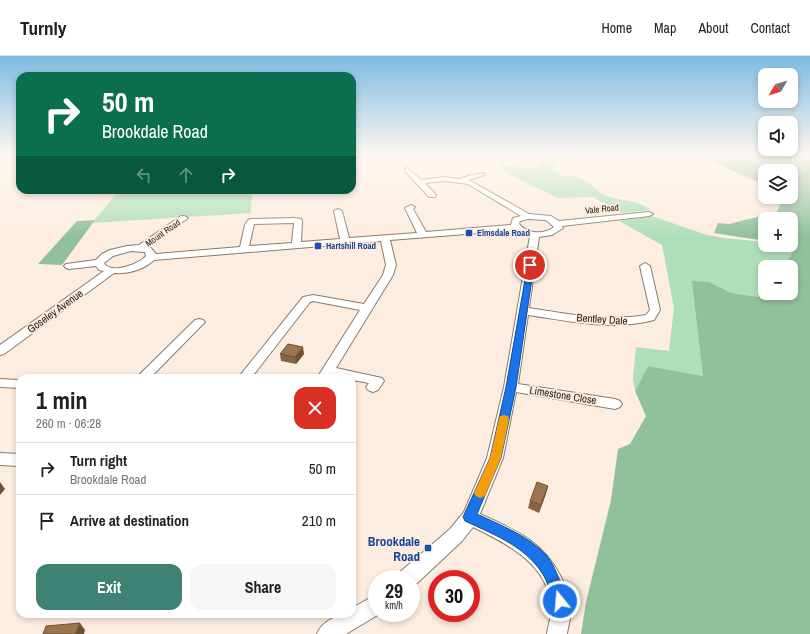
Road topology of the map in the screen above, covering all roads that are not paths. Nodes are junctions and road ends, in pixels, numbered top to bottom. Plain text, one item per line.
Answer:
1 (420, 183) edge
2 (472, 183) edge
3 (432, 195) dead end
4 (411, 206) dead end
5 (338, 211) dead end
6 (649, 214) dead end
7 (527, 216) junction
8 (184, 218) dead end
9 (557, 224) junction
10 (517, 227) junction
11 (535, 234) junction
12 (423, 235) junction
13 (385, 237) junction
14 (346, 240) junction
15 (296, 244) junction
16 (141, 248) junction
17 (244, 248) junction
18 (151, 257) junction
19 (99, 263) junction
20 (69, 266) dead end
21 (645, 266) dead end
22 (111, 271) junction
23 (366, 308) junction
24 (523, 311) junction
25 (199, 322) dead end
26 (0, 351) edge
27 (146, 374) edge
28 (247, 374) edge
29 (325, 374) edge
30 (356, 378) edge
31 (0, 383) edge
32 (16, 384) edge
33 (373, 387) dead end
34 (511, 387) junction
35 (614, 404) dead end
36 (0, 459) edge
37 (16, 460) edge
38 (470, 517) junction
39 (417, 570) edge
40 (368, 609) edge
41 (356, 617) edge
42 (354, 618) edge
43 (327, 634) edge
44 (557, 634) edge

1 - 3 street
2 - 7 street
4 - 12 street
5 - 14 street
6 - 9 street, Vale Road
7 - 9 street
7 - 10 street
8 - 16 street, Mount Road
9 - 11 street
10 - 11 street
10 - 12 street
11 - 24 street
12 - 13 street
13 - 14 street
13 - 23 street
14 - 15 street
15 - 17 street
15 - 17 street
16 - 18 street
16 - 19 street
17 - 18 street
18 - 22 street
19 - 20 street
19 - 22 street
21 - 24 street, Bentley Dale
22 - 26 street, Goseley Avenue
23 - 28 street
23 - 29 street
24 - 34 street
25 - 27 street
30 - 33 street
31 - 32 street
34 - 35 street, Limestone Close
34 - 38 street
36 - 37 street
38 - 39 street
38 - 44 street
40 - 41 street
42 - 43 street

